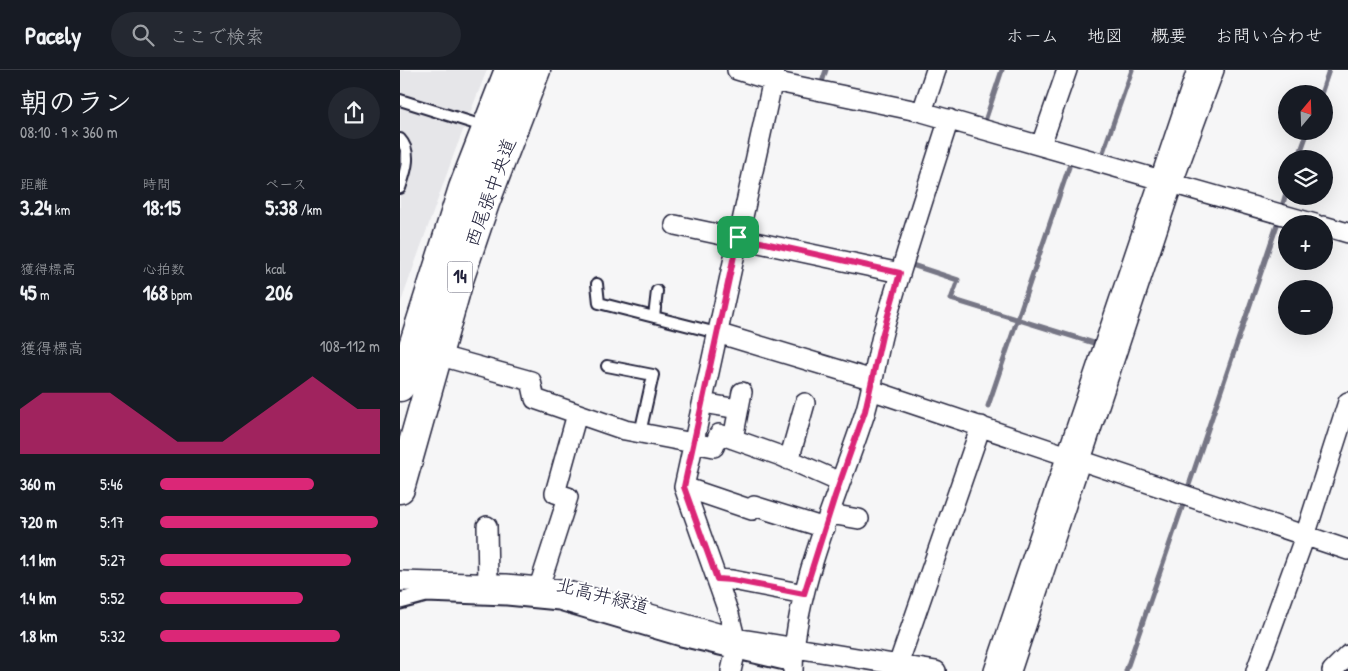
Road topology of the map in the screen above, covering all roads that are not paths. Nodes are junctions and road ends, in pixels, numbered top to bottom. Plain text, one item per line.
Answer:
1 (509, 70) edge
2 (536, 70) edge
3 (737, 70) edge
4 (936, 70) edge
5 (1067, 70) edge
6 (1197, 70) edge
7 (1214, 70) edge
8 (774, 75) edge
9 (400, 100) edge
10 (922, 112) junction
11 (949, 119) junction
12 (487, 127) junction
13 (400, 139) edge
14 (1041, 145) junction
15 (1166, 180) junction
16 (400, 188) edge
17 (1285, 215) edge
18 (675, 225) dead end
19 (1333, 229) edge
20 (1348, 233) edge
21 (738, 237) junction
22 (900, 273) junction
23 (597, 284) dead end
24 (656, 290) dead end
25 (654, 317) junction
26 (717, 333) junction
27 (416, 349) edge
28 (607, 366) dead end
29 (872, 385) junction
30 (400, 386) edge
31 (1348, 402) edge
32 (703, 403) junction
33 (804, 403) dead end
34 (578, 414) junction
35 (981, 426) junction
36 (640, 433) junction
37 (733, 439) junction
38 (694, 442) junction
39 (1074, 457) junction
40 (789, 460) junction
41 (840, 482) junction
42 (684, 487) junction
43 (400, 489) edge
44 (859, 519) dead end
45 (827, 521) junction
46 (487, 526) dead end
47 (1305, 536) junction
48 (1348, 550) edge
49 (717, 579) junction
50 (400, 581) edge
51 (488, 583) junction
52 (539, 587) junction
53 (804, 594) junction
54 (400, 601) edge
55 (735, 644) junction
56 (1348, 656) edge
57 (793, 661) edge
58 (898, 665) junction
59 (731, 671) edge
60 (936, 671) edge
61 (994, 671) edge
62 (1011, 671) edge
63 (1256, 671) edge
64 (1332, 671) edge

1 - 12 main road, 西尾張中央道 / 14
2 - 27 main road, 西尾張中央道 / 14
3 - 8 street
4 - 10 street
5 - 14 street
6 - 15 street
7 - 15 street
8 - 10 street
8 - 21 street
9 - 12 lane
10 - 11 street
11 - 14 street
11 - 22 street
12 - 27 main road, 西尾張中央道 / 14
13 - 16 lane
14 - 15 street
15 - 17 street
15 - 39 street
18 - 21 street
19 - 20 street
21 - 22 street
21 - 26 street
22 - 29 street
23 - 25 lane
24 - 25 lane
25 - 26 lane
26 - 29 street
26 - 32 street
27 - 30 main road, 西尾張中央道 / 14
27 - 34 street
27 - 43 main road, 西尾張中央道 / 14
28 - 36 lane
29 - 35 street
29 - 41 street
31 - 47 street
32 - 37 street
32 - 38 street
33 - 40 street
34 - 36 street
34 - 52 street
35 - 39 street
35 - 58 street
36 - 38 street
37 - 38 street
37 - 40 street
38 - 42 street
39 - 47 street
39 - 61 street
39 - 62 street
40 - 41 street
41 - 45 street
42 - 45 street
42 - 49 street
44 - 45 street
45 - 53 street
46 - 51 street
47 - 48 street
47 - 63 street
49 - 53 street
49 - 55 street
50 - 51 street
51 - 52 street
52 - 55 street
53 - 57 street
54 - 55 street, 北高井緑道
55 - 57 street
55 - 59 street
56 - 64 street
57 - 58 street
58 - 60 street

